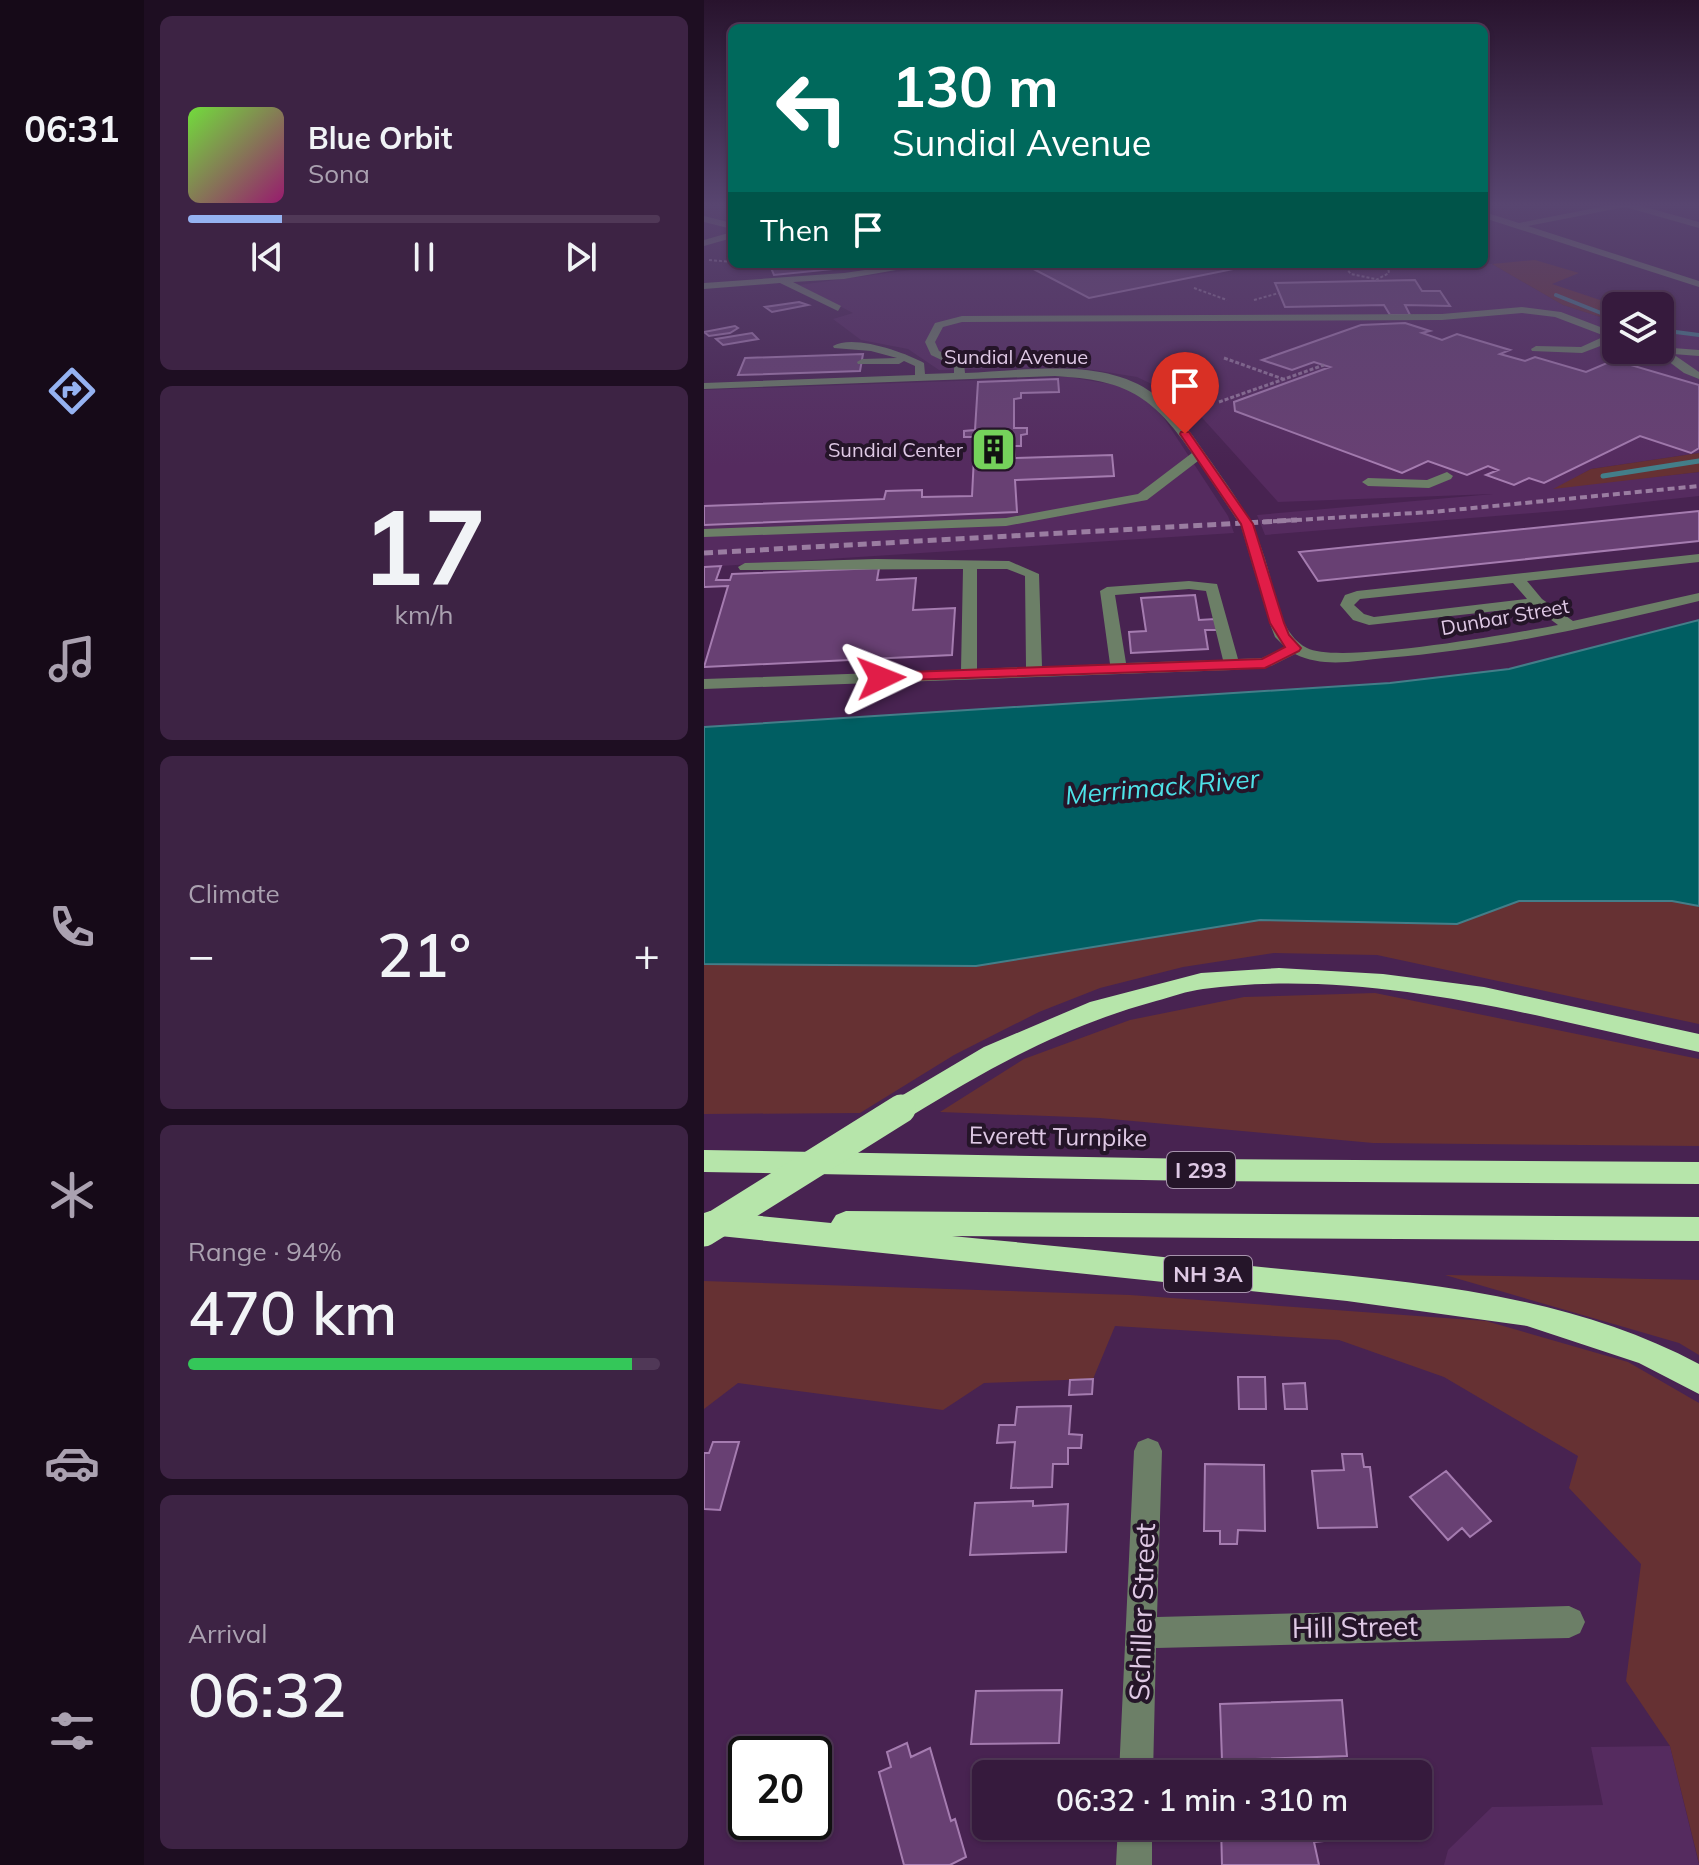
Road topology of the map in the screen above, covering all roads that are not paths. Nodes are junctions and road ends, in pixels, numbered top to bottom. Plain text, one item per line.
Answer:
1 (805, 292) edge
2 (838, 308) dead end
3 (1602, 331) edge
4 (1602, 342) edge
5 (838, 346) dead end
6 (1536, 349) dead end
7 (1674, 351) edge
8 (1699, 353) edge
9 (1674, 359) edge
10 (911, 360) junction
11 (862, 362) dead end
12 (959, 376) junction
13 (1699, 376) edge
14 (920, 378) junction
15 (704, 386) edge
16 (1199, 454) junction
17 (1447, 476) dead end
18 (1368, 482) dead end
19 (704, 533) edge
20 (1699, 558) edge
21 (1505, 564) dead end
22 (970, 565) junction
23 (745, 567) dead end
24 (1517, 578) junction
25 (1699, 597) edge
26 (1537, 602) junction
27 (1571, 627) junction
28 (1294, 648) junction
29 (1232, 665) junction
30 (1119, 669) junction
31 (1034, 672) junction
32 (969, 674) junction
33 (704, 684) edge
34 (1699, 1043) edge
35 (704, 1161) edge
36 (1699, 1173) edge
37 (704, 1222) edge
38 (1699, 1229) edge
39 (704, 1232) edge
40 (1699, 1380) edge
41 (1148, 1451) dead end
42 (1569, 1622) dead end
43 (1141, 1633) junction
44 (1136, 1760) edge
45 (1135, 1840) edge
46 (1134, 1865) edge

1 - 2 street
3 - 12 street
4 - 6 street
5 - 10 street
7 - 8 street
9 - 13 street
10 - 11 street
10 - 14 street
12 - 14 street, Sundial Avenue
12 - 16 street, Sundial Avenue
14 - 15 street, Sundial Avenue
16 - 19 street
16 - 28 street, Sundial Avenue
17 - 18 street
20 - 24 street
21 - 24 street
22 - 23 street
22 - 31 street
22 - 32 street
24 - 26 street
24 - 26 street
25 - 27 street, Dunbar Street
26 - 27 street
27 - 28 street, Dunbar Street
28 - 29 street
29 - 30 street
29 - 30 street
30 - 31 street
31 - 32 street
32 - 33 street
34 - 39 highway, bridge
35 - 36 highway, Everett Turnpike / I 293
37 - 38 highway
37 - 40 highway, NH 3A
41 - 43 street, Schiller Street
42 - 43 street, Hill Street
43 - 44 street, Schiller Street
45 - 46 street

